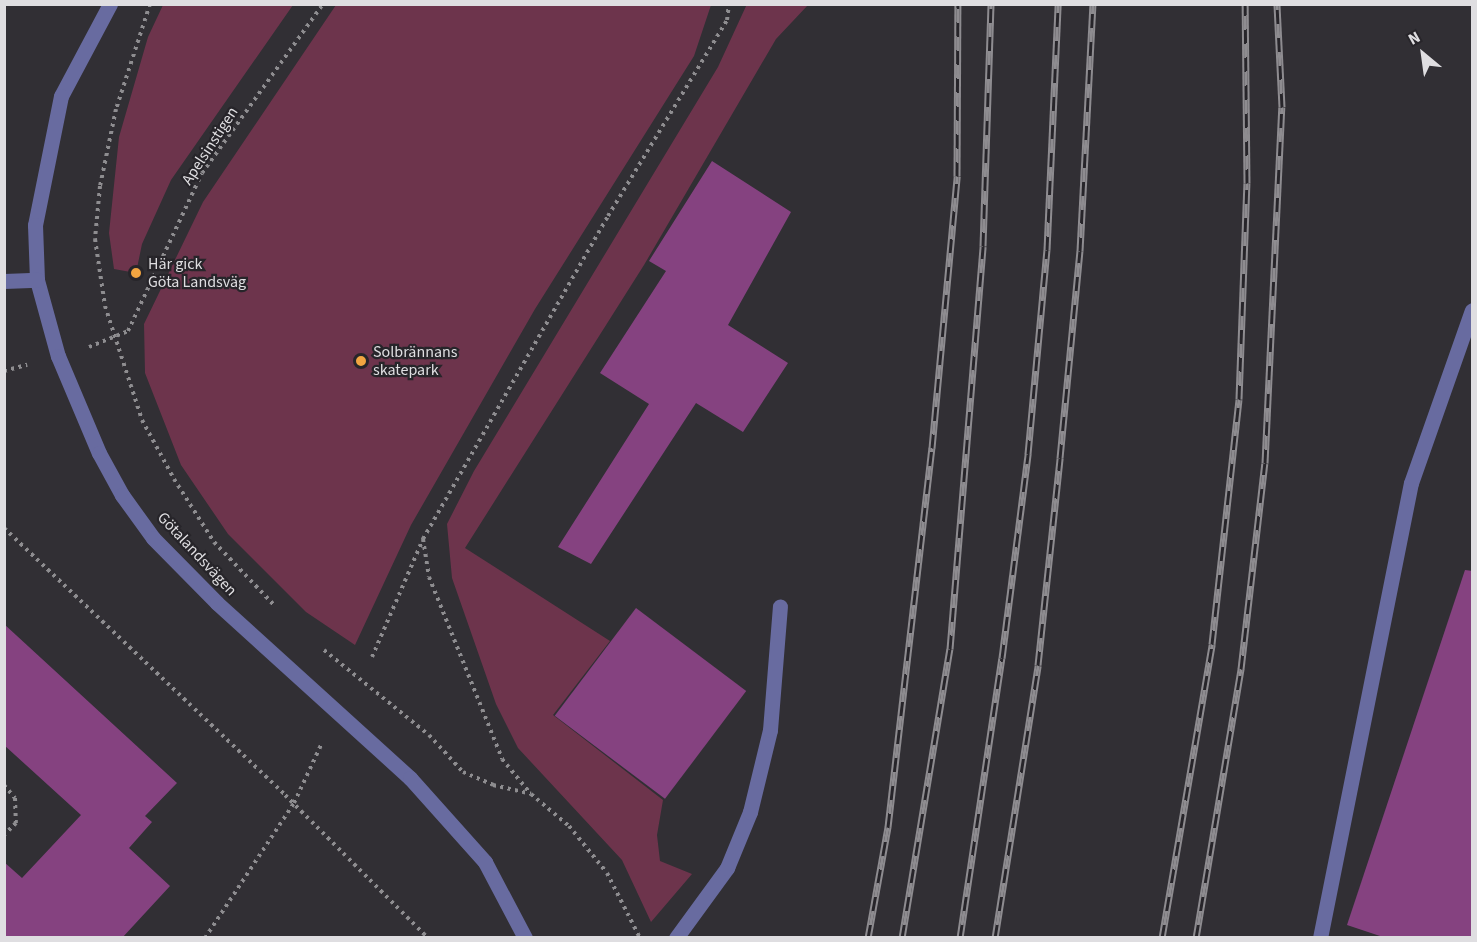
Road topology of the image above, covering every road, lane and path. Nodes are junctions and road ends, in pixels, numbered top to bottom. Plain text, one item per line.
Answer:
1 (110, 4) edge
2 (150, 4) edge
3 (323, 4) edge
4 (729, 4) edge
5 (37, 280) junction
6 (4, 281) edge
7 (1473, 310) edge
8 (115, 338) junction
9 (5, 527) edge
10 (423, 539) junction
11 (780, 606) dead end
12 (278, 609) dead end
13 (321, 648) dead end
14 (372, 657) dead end
15 (322, 741) dead end
16 (4, 785) edge
17 (531, 794) junction
18 (294, 803) junction
19 (4, 835) edge
20 (205, 938) edge
21 (428, 938) edge
22 (525, 938) edge
23 (639, 938) edge
24 (676, 938) edge
25 (1320, 938) edge

1 - 5 street, Götalandsvägen
2 - 8 path
3 - 8 path, Apelsinstigen
4 - 10 path
5 - 6 street
5 - 22 street, Götalandsvägen
7 - 25 street
8 - 12 path
9 - 18 path
10 - 14 path
10 - 17 path
11 - 24 street
13 - 17 path
15 - 18 path
16 - 19 path
17 - 23 path
18 - 20 path
18 - 21 path

